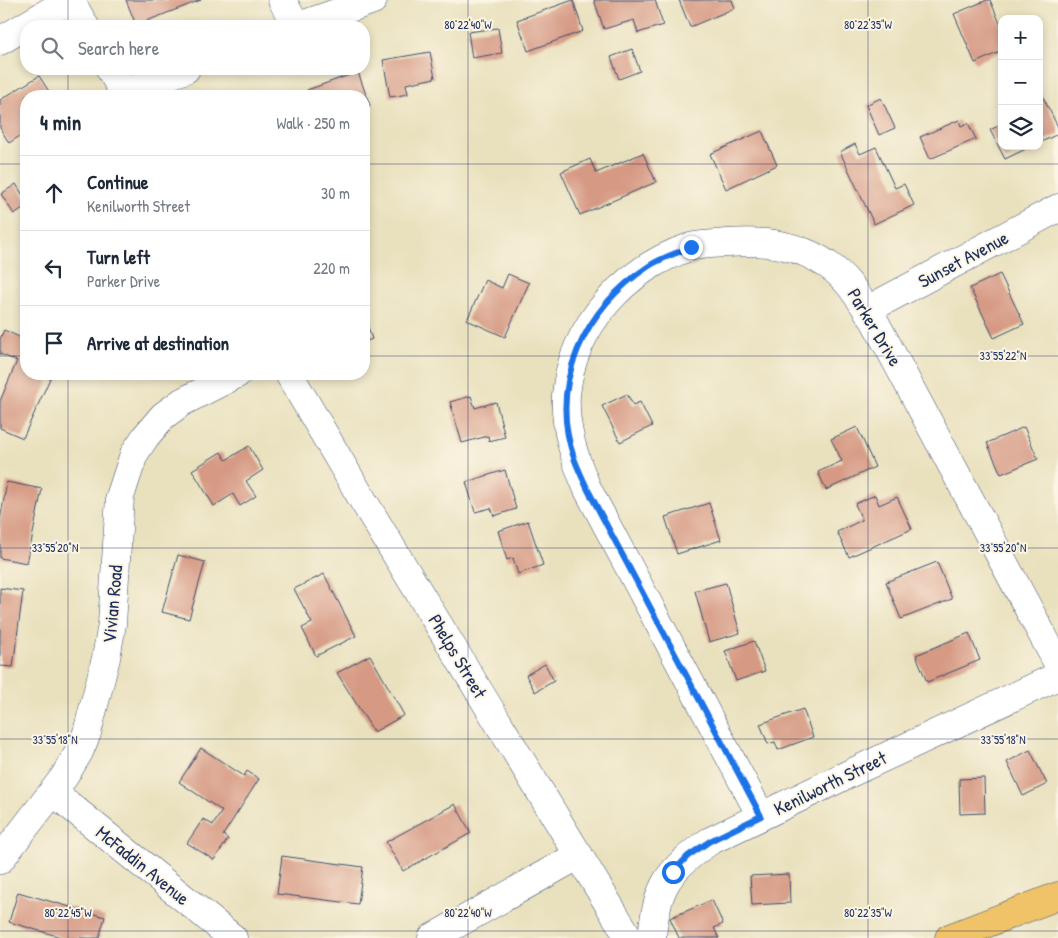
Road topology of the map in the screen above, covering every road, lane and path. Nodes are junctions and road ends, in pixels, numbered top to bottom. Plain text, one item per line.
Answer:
1 (69, 0) edge
2 (282, 0) edge
3 (373, 0) edge
4 (36, 20) edge
5 (81, 20) edge
6 (294, 20) edge
7 (315, 20) edge
8 (20, 30) edge
9 (0, 42) edge
10 (114, 75) edge
11 (171, 75) edge
12 (123, 90) edge
13 (135, 90) edge
14 (1058, 208) edge
15 (867, 310) junction
16 (225, 380) edge
17 (293, 380) edge
18 (1058, 664) edge
19 (1058, 676) edge
20 (53, 792) junction
21 (761, 816) junction
22 (579, 855) junction
23 (0, 860) edge
24 (1058, 896) edge
25 (233, 938) edge
26 (432, 938) edge
27 (629, 938) edge
28 (652, 938) edge
29 (949, 938) edge

1 - 4 street
1 - 5 street
2 - 6 street
3 - 7 street
8 - 9 street
10 - 12 street
11 - 13 street
14 - 15 street, Sunset Avenue
15 - 18 street, Parker Drive
15 - 21 street, Parker Drive
16 - 20 street, Vivian Road
17 - 22 street, Phelps Street
19 - 21 street, Kenilworth Street
20 - 23 street, Vivian Road
20 - 25 street, McFaddin Avenue
21 - 28 street, Kenilworth Street
22 - 26 street
22 - 27 street, Phelps Street
24 - 29 main road

